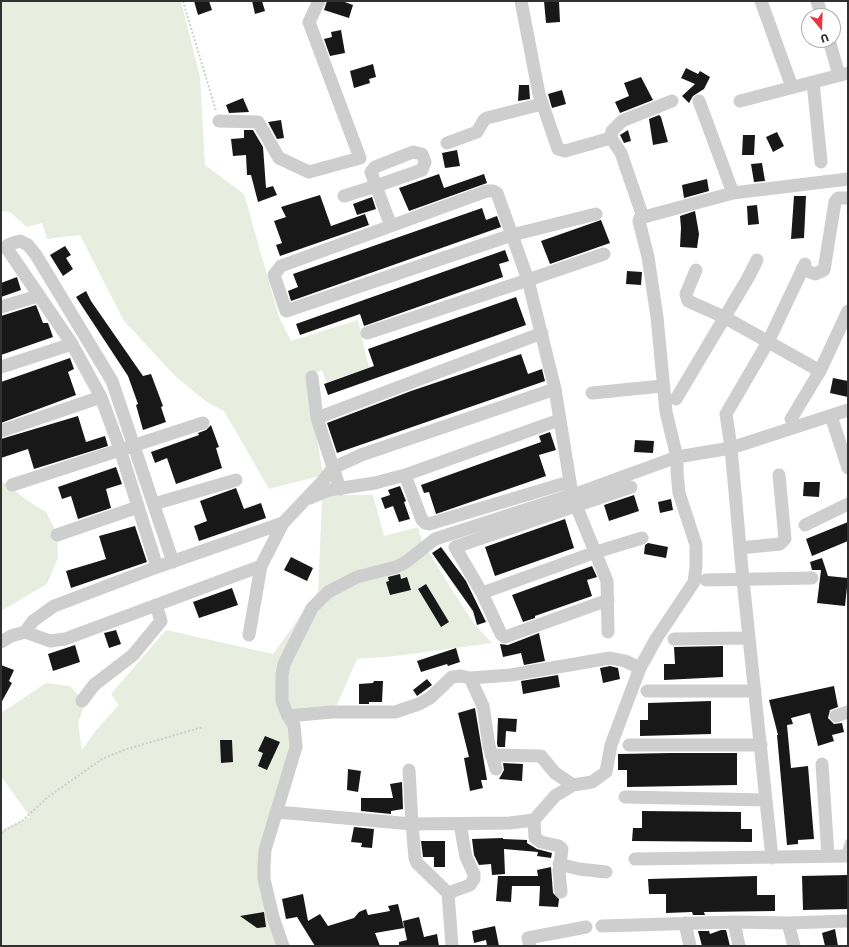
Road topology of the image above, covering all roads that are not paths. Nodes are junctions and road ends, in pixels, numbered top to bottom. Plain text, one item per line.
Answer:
1 (319, 1) edge
2 (521, 1) edge
3 (761, 1) edge
4 (832, 48) edge
5 (843, 74) edge
6 (813, 82) junction
7 (792, 87) junction
8 (672, 101) dead end
9 (700, 101) dead end
10 (740, 101) dead end
11 (542, 104) junction
12 (219, 121) road end
13 (611, 138) junction
14 (447, 143) dead end
15 (821, 162) dead end
16 (848, 179) edge
17 (733, 193) junction
18 (344, 196) dead end
19 (848, 198) edge
20 (596, 214) dead end
21 (643, 217) junction
22 (391, 226) junction
23 (512, 235) junction
24 (4, 251) edge
25 (604, 254) dead end
26 (757, 260) dead end
27 (696, 270) dead end
28 (528, 280) junction
29 (38, 296) junction
30 (1, 307) edge
31 (848, 311) edge
32 (724, 317) junction
33 (367, 333) dead end
34 (542, 333) junction
35 (768, 342) junction
36 (72, 344) junction
37 (1, 367) edge
38 (820, 371) junction
39 (312, 377) dead end
40 (662, 386) junction
41 (555, 389) junction
42 (592, 393) dead end
43 (101, 397) junction
44 (676, 399) dead end
45 (848, 410) edge
46 (831, 416) junction
47 (317, 418) junction
48 (791, 419) dead end
49 (559, 420) junction
50 (204, 423) dead end
51 (1, 431) edge
52 (135, 445) junction
53 (731, 448) junction
54 (120, 449) junction
55 (677, 457) junction
56 (333, 468) junction
57 (848, 468) edge
58 (406, 475) junction
59 (779, 475) dead end
60 (236, 480) dead end
61 (12, 485) dead end
62 (631, 487) dead end
63 (340, 489) junction
64 (305, 500) junction
65 (154, 504) junction
66 (576, 504) junction
67 (848, 504) edge
68 (138, 507) junction
69 (283, 523) junction
70 (805, 525) dead end
71 (57, 535) dead end
72 (642, 538) dead end
73 (740, 548) junction
74 (596, 552) junction
75 (173, 562) junction
76 (261, 566) junction
77 (157, 567) junction
78 (812, 578) dead end
79 (706, 580) dead end
80 (743, 580) junction
81 (482, 593) junction
82 (608, 600) junction
83 (156, 605) junction
84 (25, 632) junction
85 (608, 632) dead end
86 (249, 635) dead end
87 (750, 638) junction
88 (674, 639) dead end
89 (1, 642) edge
90 (640, 668) junction
91 (470, 678) junction
92 (647, 691) dead end
93 (755, 691) junction
94 (82, 701) dead end
95 (848, 712) edge
96 (288, 716) junction
97 (836, 716) dead end
98 (629, 745) dead end
99 (761, 745) junction
100 (492, 755) junction
101 (822, 764) dead end
102 (496, 769) dead end
103 (409, 770) dead end
104 (573, 785) junction
105 (625, 797) dead end
106 (766, 800) junction
107 (277, 812) junction
108 (534, 820) junction
109 (412, 824) junction
110 (460, 824) junction
111 (848, 842) edge
112 (828, 856) junction
113 (846, 856) edge
114 (772, 858) junction
115 (635, 859) dead end
116 (560, 864) junction
117 (606, 872) dead end
118 (561, 892) dead end
119 (448, 893) junction
120 (685, 922) junction
121 (734, 922) junction
122 (788, 923) junction
123 (847, 924) edge
124 (602, 926) dead end
125 (586, 927) dead end
126 (687, 945) edge
127 (283, 946) edge
128 (452, 946) edge
129 (530, 946) edge
130 (739, 946) edge
131 (794, 946) edge

1 - 12 street
2 - 11 street
3 - 7 street
4 - 5 street
5 - 6 street
6 - 7 street
6 - 15 street
7 - 10 street
8 - 13 street
9 - 17 street
11 - 13 street
11 - 14 street
13 - 21 street
16 - 17 street
17 - 21 street
18 - 22 street
19 - 35 street
20 - 23 street
21 - 40 street
22 - 23 street
22 - 23 street
23 - 28 street
24 - 29 street
24 - 52 street
25 - 28 street
26 - 32 street
27 - 32 street
28 - 33 street
28 - 34 street
29 - 30 street
29 - 36 street
31 - 38 street
32 - 35 street
32 - 44 street
34 - 41 street
34 - 47 street
35 - 38 street
35 - 53 street
36 - 37 street
36 - 43 street
38 - 48 street
39 - 47 street
40 - 42 street
40 - 55 street
41 - 49 street
41 - 56 street
43 - 51 street
43 - 54 street
45 - 46 street
46 - 53 street
46 - 57 street
47 - 56 street
49 - 58 street
49 - 58 street
50 - 52 street
52 - 54 street
52 - 65 street
53 - 55 street
53 - 73 street
54 - 61 street
54 - 68 street
55 - 90 street
55 - 96 street
56 - 63 street
56 - 64 street
58 - 63 street
59 - 73 street
60 - 65 street
62 - 66 street
63 - 64 street
64 - 69 street
65 - 75 street
66 - 74 street
66 - 81 street
67 - 70 street
68 - 71 street
68 - 77 street
69 - 75 street
69 - 76 street
72 - 74 street
73 - 80 street
74 - 81 street
74 - 82 street
75 - 77 street
76 - 83 street
76 - 86 street
77 - 84 street
78 - 80 street
79 - 80 street
80 - 87 street
81 - 82 street
82 - 85 street
83 - 84 street
83 - 94 street
84 - 89 street
87 - 88 street
87 - 93 street
90 - 91 street
90 - 104 street
91 - 96 street
91 - 100 street
92 - 93 street
93 - 99 street
95 - 97 street
96 - 107 street
98 - 99 street
99 - 106 street
100 - 102 street
100 - 104 street
101 - 112 street
103 - 109 street
104 - 108 street
105 - 106 street
106 - 114 street
107 - 109 street
107 - 127 street
108 - 110 street
108 - 116 street
109 - 110 street
109 - 119 street
110 - 119 street
111 - 113 lane
112 - 113 street
112 - 114 street
114 - 115 street
116 - 117 street
116 - 118 street
119 - 128 street
120 - 121 street
120 - 124 street
120 - 126 street
121 - 122 street
121 - 130 street
122 - 123 street
122 - 131 street
125 - 129 street

